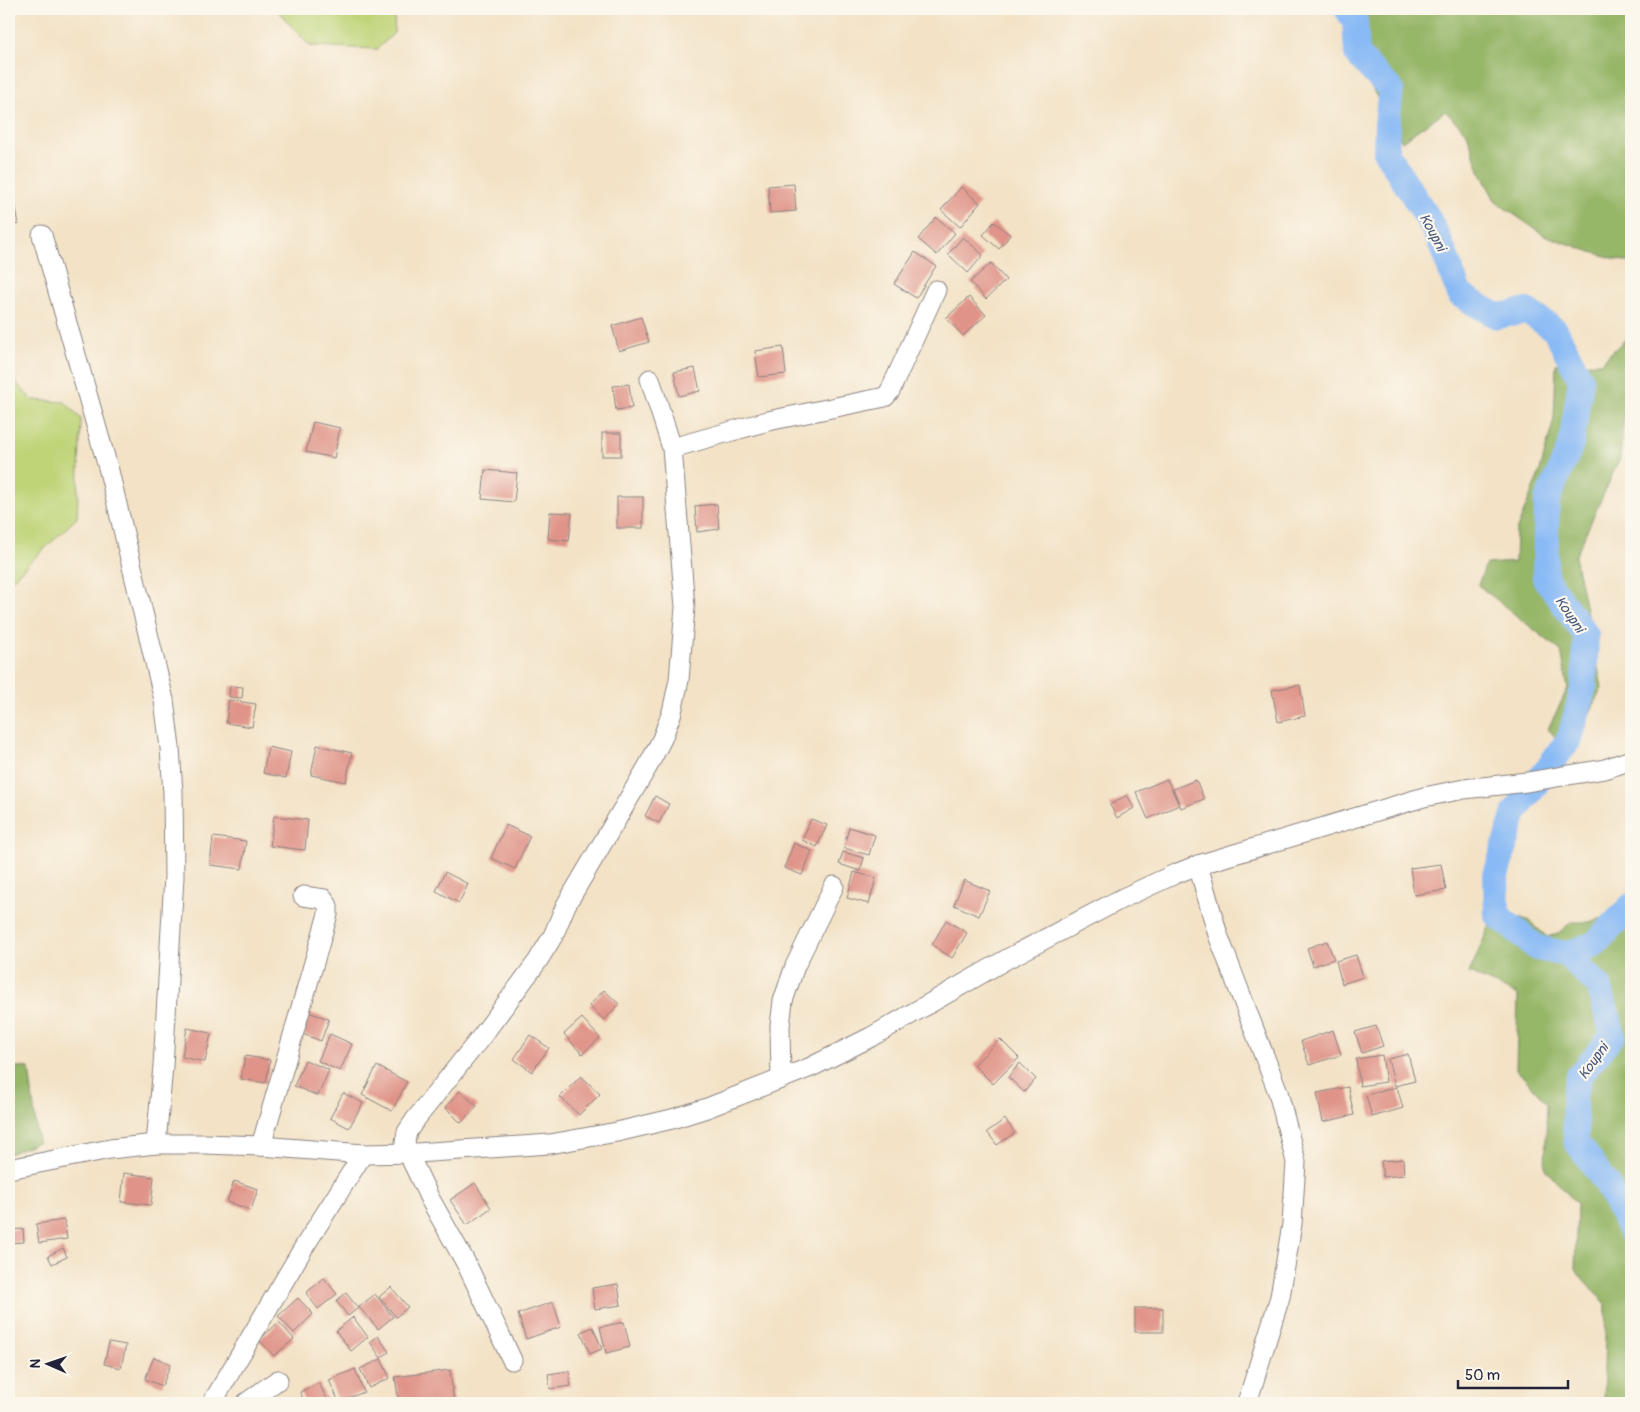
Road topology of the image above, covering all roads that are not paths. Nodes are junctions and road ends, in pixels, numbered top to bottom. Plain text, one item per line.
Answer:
1 (42, 235) dead end
2 (936, 290) dead end
3 (650, 379) dead end
4 (672, 448) junction
5 (1631, 760) edge
6 (1198, 865) junction
7 (834, 886) dead end
8 (303, 896) dead end
9 (782, 1079) junction
10 (156, 1144) junction
11 (261, 1146) junction
12 (408, 1153) junction
13 (364, 1154) junction
14 (9, 1169) edge
15 (512, 1360) dead end
16 (278, 1380) dead end
17 (212, 1403) edge
18 (246, 1403) edge
19 (1247, 1403) edge

1 - 10 street
2 - 4 street
3 - 4 street
4 - 12 street
5 - 6 street
6 - 9 street
6 - 19 street
7 - 9 street
8 - 11 street
9 - 12 street
10 - 11 street
10 - 14 street
11 - 13 street
12 - 13 street
12 - 15 street
13 - 17 street
16 - 18 street

